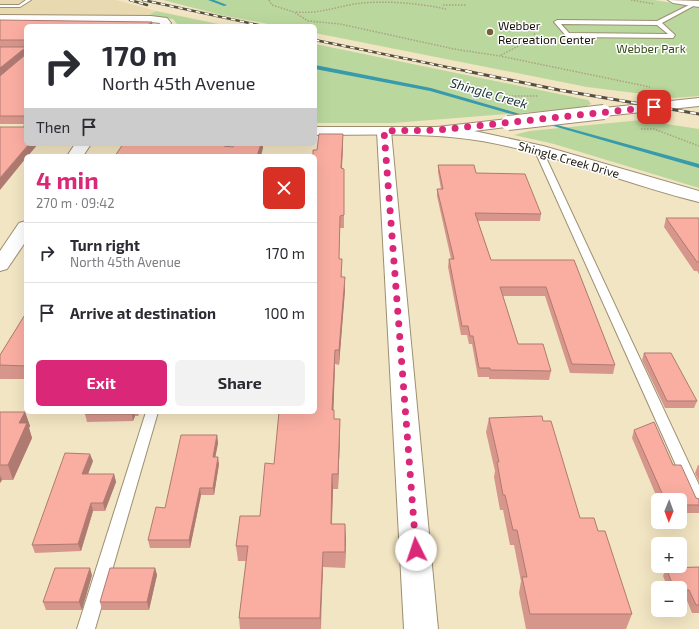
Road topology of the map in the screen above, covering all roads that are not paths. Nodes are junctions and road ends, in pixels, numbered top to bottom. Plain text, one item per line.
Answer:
1 (29, 0) edge
2 (673, 0) edge
3 (697, 4) edge
4 (0, 6) edge
5 (0, 18) edge
6 (163, 23) edge
7 (658, 23) junction
8 (699, 102) edge
9 (438, 130) junction
10 (317, 131) edge
11 (384, 131) junction
12 (538, 149) junction
13 (699, 197) edge
14 (24, 230) edge
15 (0, 265) edge
16 (151, 414) edge
17 (699, 501) edge
18 (86, 629) edge
19 (421, 629) edge

1 - 4 lane
2 - 3 street
3 - 7 lane
5 - 6 street
7 - 7 lane
8 - 9 street, bridge
9 - 11 street
9 - 12 street, Shingle Creek Drive
10 - 11 street
11 - 19 street
12 - 13 street, Shingle Creek Drive
12 - 17 lane
14 - 15 street
16 - 18 lane

